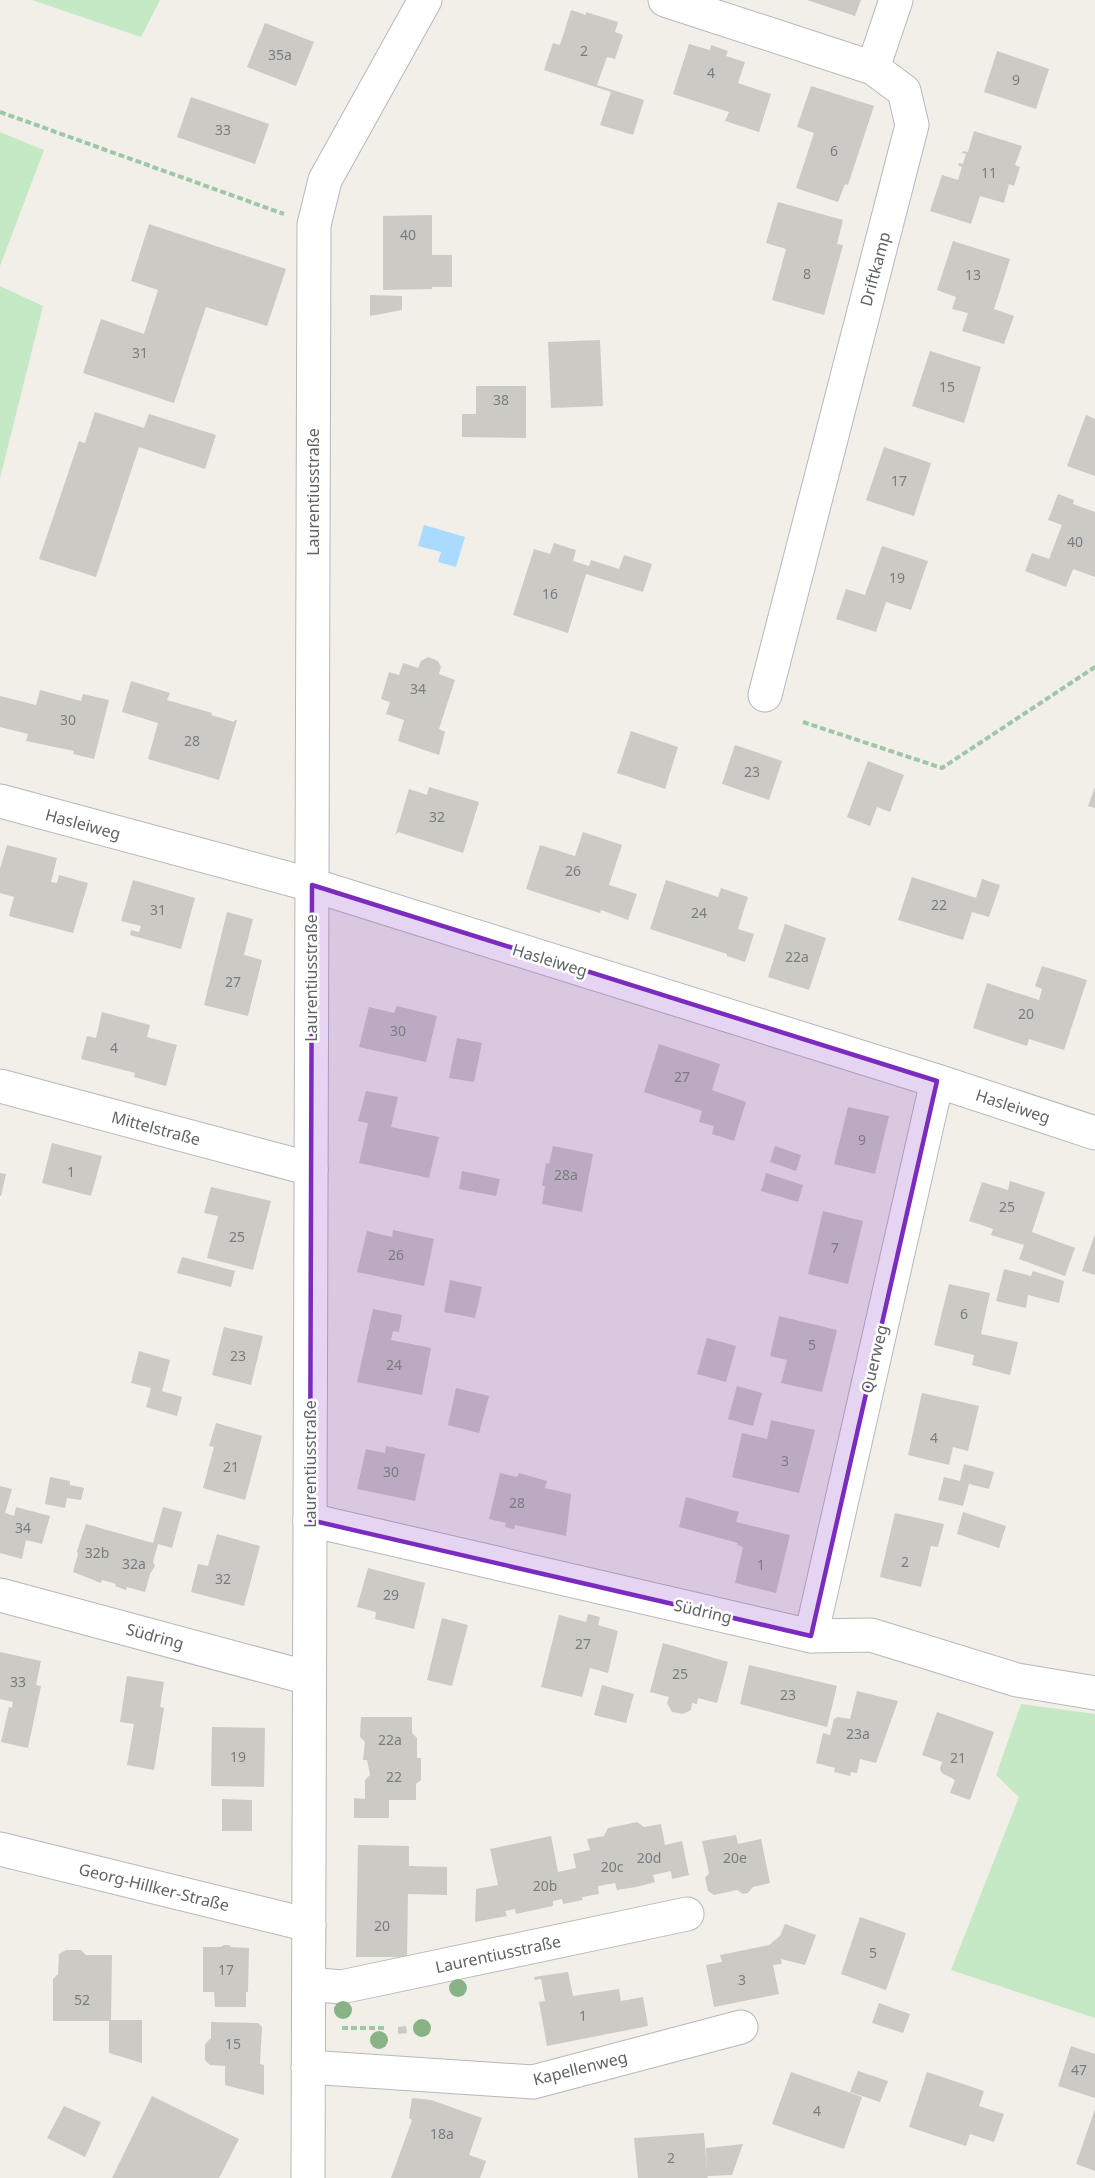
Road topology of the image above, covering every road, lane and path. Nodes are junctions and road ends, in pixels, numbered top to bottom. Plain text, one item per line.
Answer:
1 (425, 0) edge
2 (665, 0) edge
3 (896, 0) edge
4 (873, 68) junction
5 (0, 112) edge
6 (314, 225) junction
7 (1095, 667) edge
8 (765, 695) dead end
9 (803, 722) dead end
10 (0, 801) edge
11 (312, 885) junction
12 (937, 1081) junction
13 (0, 1086) edge
14 (1095, 1133) edge
15 (311, 1169) junction
16 (310, 1520) junction
17 (0, 1595) edge
18 (811, 1636) junction
19 (309, 1678) junction
20 (1095, 1693) edge
21 (0, 1849) edge
22 (687, 1914) dead end
23 (309, 1925) junction
24 (309, 1984) junction
25 (308, 2027) junction
26 (741, 2027) dead end
27 (384, 2028) dead end
28 (308, 2067) junction
29 (308, 2178) edge

1 - 6 street, Laurentiusstraße
2 - 4 street, Driftkamp
3 - 4 street
4 - 8 street, Driftkamp
5 - 6 path
6 - 11 street, Laurentiusstraße
7 - 9 path
10 - 11 street, Hasleiweg
11 - 12 street, Hasleiweg
11 - 15 street, Laurentiusstraße
12 - 14 street, Hasleiweg
12 - 18 street, Querweg
13 - 15 street, Mittelstraße
15 - 16 street, Laurentiusstraße
16 - 18 street, Südring
16 - 19 street, Laurentiusstraße
17 - 19 street, Südring
18 - 20 street, Südring
19 - 23 street, Laurentiusstraße
21 - 23 street, Georg-Hillker-Straße
22 - 24 street, Laurentiusstraße
23 - 24 street, Laurentiusstraße
24 - 25 street, Laurentiusstraße
25 - 27 path
25 - 28 street, Laurentiusstraße
26 - 28 street, Kapellenweg
28 - 29 street, Laurentiusstraße

